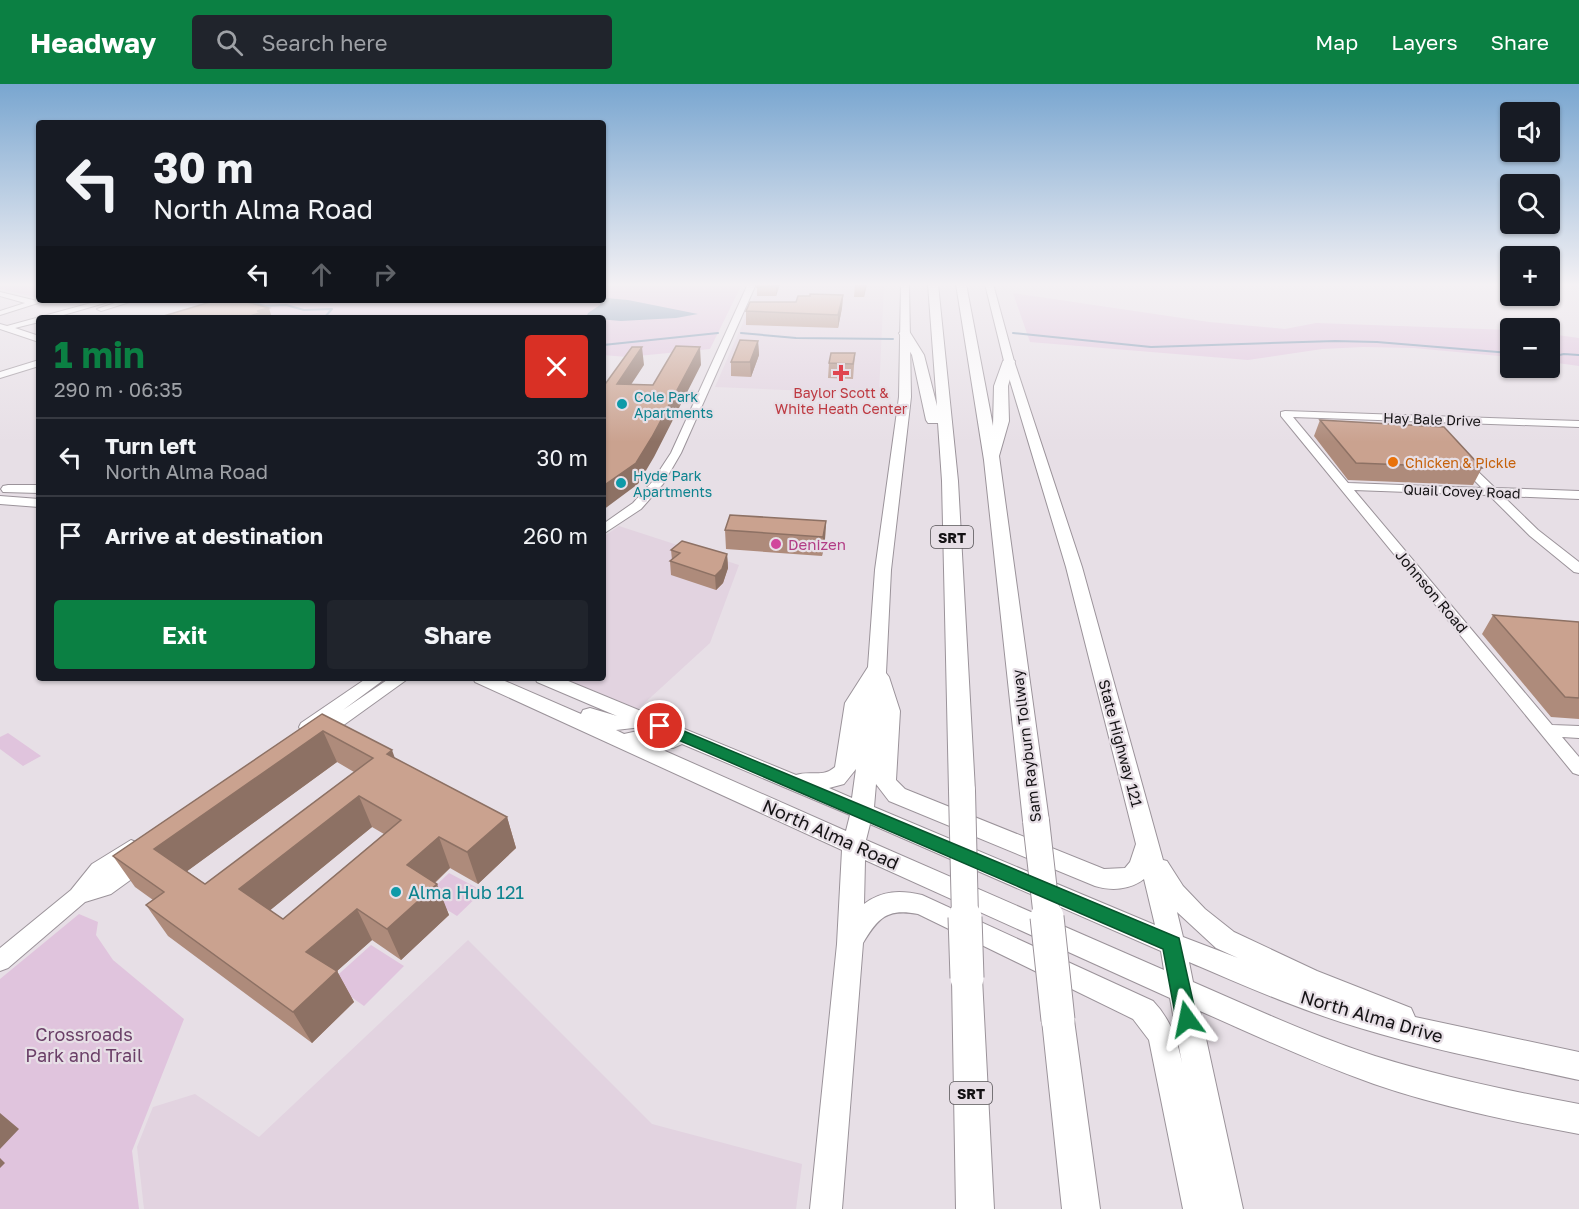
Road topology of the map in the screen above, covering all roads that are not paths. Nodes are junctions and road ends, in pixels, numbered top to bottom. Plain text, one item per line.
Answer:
1 (16, 336) edge
2 (728, 336) edge
3 (905, 336) edge
4 (907, 336) edge
5 (938, 336) edge
6 (970, 336) edge
7 (1003, 336) edge
8 (36, 345) edge
9 (1009, 361) junction
10 (36, 363) edge
11 (0, 373) edge
12 (1286, 414) joint
13 (1430, 419) junction
14 (1579, 424) edge
15 (1439, 432) edge
16 (1455, 453) edge
17 (992, 460) junction
18 (950, 481) junction
19 (1344, 486) junction
20 (0, 489) edge
21 (36, 489) edge
22 (1490, 492) junction
23 (1579, 495) edge
24 (0, 500) edge
25 (36, 502) edge
26 (606, 528) edge
27 (1579, 570) edge
28 (877, 667) junction
29 (374, 681) edge
30 (396, 681) edge
31 (489, 681) edge
32 (551, 681) edge
33 (528, 699) junction
34 (643, 719) junction
35 (1547, 730) junction
36 (1579, 732) edge
37 (623, 741) junction
38 (712, 747) junction
39 (1579, 769) edge
40 (773, 773) junction
41 (862, 811) junction
42 (1147, 842) junction
43 (854, 844) junction
44 (149, 846) edge
45 (850, 944) junction
46 (1172, 944) junction
47 (0, 960) edge
48 (1180, 989) junction
49 (1458, 1040) junction
50 (1579, 1066) edge
51 (1579, 1119) edge
52 (826, 1209) edge
53 (975, 1209) edge
54 (1081, 1209) edge
55 (1199, 1209) edge
56 (1227, 1209) edge

1 - 8 street
2 - 26 street
3 - 28 main road
4 - 18 highway
5 - 18 highway, SRT
6 - 17 highway, Sam Rayburn Tollway
7 - 9 main road, State Highway 121
9 - 17 highway
9 - 42 main road, State Highway 121
10 - 11 street
12 - 13 street, Hay Bale Drive
12 - 19 street, Johnson Road
13 - 14 street, Hay Bale Drive
13 - 15 street
16 - 22 street
17 - 54 highway, Sam Rayburn Tollway, bridge
18 - 53 highway, SRT, bridge
19 - 22 street, Quail Covey Road
19 - 35 street, Johnson Road
20 - 21 main road
22 - 23 street, Quail Covey Road
22 - 27 street
24 - 25 main road
28 - 40 main road
28 - 41 main road
28 - 42 main road
29 - 30 street
31 - 33 main road, North Alma Road
32 - 34 main road, North Alma Road
33 - 34 main road
33 - 37 main road, North Alma Road
34 - 38 main road, North Alma Road
35 - 36 street
35 - 39 street, Johnson Road
37 - 38 main road
37 - 43 main road, North Alma Road
38 - 40 main road, North Alma Road
40 - 41 main road, North Alma Road
41 - 43 main road
41 - 46 main road, North Alma Road
42 - 46 main road, State Highway 121
42 - 49 main road
43 - 45 main road
43 - 48 main road, North Alma Road
44 - 47 street
45 - 52 main road
45 - 55 main road
46 - 48 main road, State Highway 121
46 - 49 main road, North Alma Drive
48 - 51 main road
48 - 56 main road, State Highway 121
49 - 50 main road, North Alma Drive

